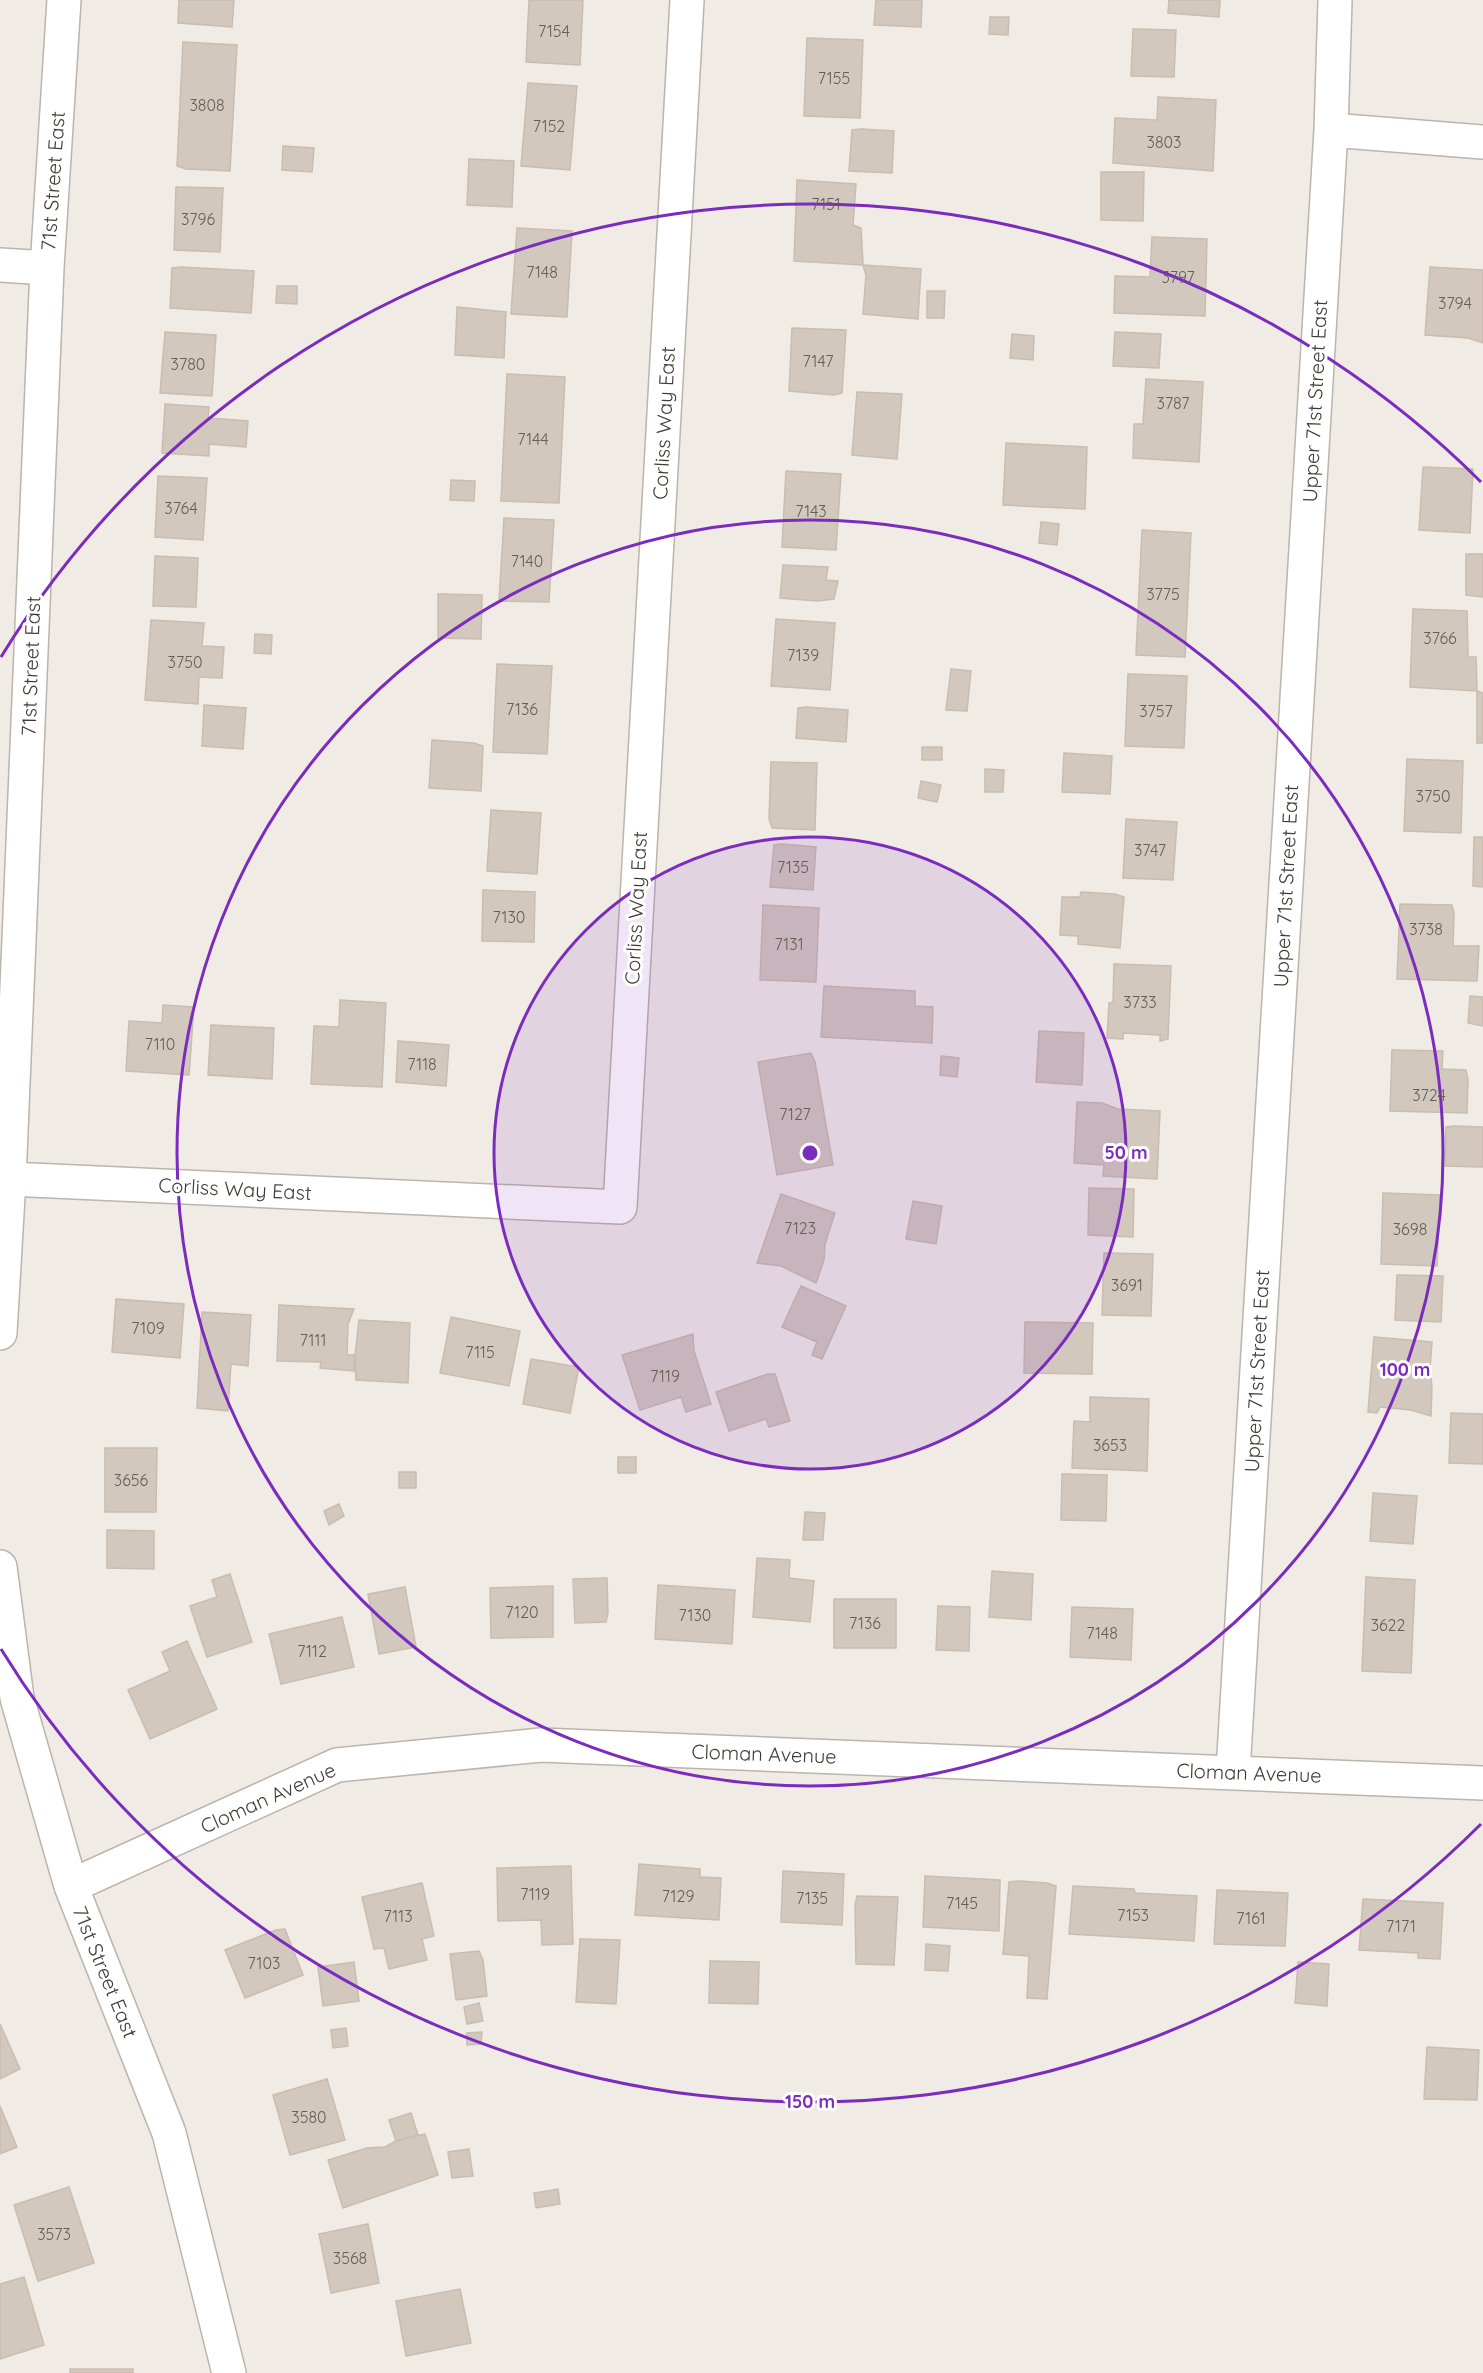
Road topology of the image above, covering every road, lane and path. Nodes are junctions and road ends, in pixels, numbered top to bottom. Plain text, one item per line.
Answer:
1 (64, 0) edge
2 (687, 0) edge
3 (1335, 0) edge
4 (1331, 129) junction
5 (1483, 142) edge
6 (0, 265) edge
7 (47, 268) junction
8 (9, 1179) junction
9 (0, 1333) edge
10 (0, 1567) edge
11 (1233, 1772) junction
12 (1483, 1784) edge
13 (71, 1886) junction
14 (229, 2373) edge

1 - 7 street, 71st Street East
2 - 8 street, Corliss Way East
3 - 4 street, Upper 71st Street East
4 - 5 street
4 - 11 street, Upper 71st Street East
6 - 7 street
7 - 8 street, 71st Street East
8 - 9 street, 71st Street East
10 - 13 street, 71st Street East
11 - 12 street, Cloman Avenue
11 - 13 street, Cloman Avenue
13 - 14 street, 71st Street East

